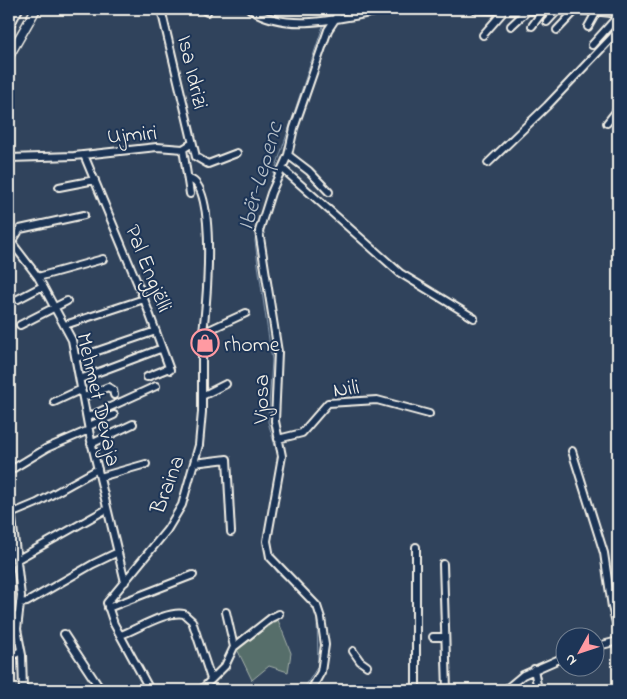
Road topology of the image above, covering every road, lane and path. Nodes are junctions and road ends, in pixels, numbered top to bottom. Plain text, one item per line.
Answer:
1 (19, 9) edge
2 (35, 9) edge
3 (161, 9) edge
4 (250, 9) edge
5 (338, 9) edge
6 (392, 9) edge
7 (474, 9) edge
8 (527, 10) edge
9 (544, 10) junction
10 (576, 10) edge
11 (504, 11) junction
12 (558, 11) junction
13 (597, 11) junction
14 (618, 15) edge
15 (336, 18) junction
16 (547, 22) dead end
17 (511, 26) dead end
18 (532, 26) dead end
19 (588, 26) dead end
20 (9, 27) edge
21 (557, 30) dead end
22 (618, 31) edge
23 (483, 35) dead end
24 (592, 45) dead end
25 (9, 52) edge
26 (9, 56) edge
27 (618, 109) edge
28 (607, 123) dead end
29 (192, 144) junction
30 (184, 149) junction
31 (238, 153) dead end
32 (84, 155) junction
33 (288, 155) junction
34 (9, 158) edge
35 (488, 163) dead end
36 (283, 169) junction
37 (188, 178) junction
38 (95, 180) junction
39 (59, 187) dead end
40 (329, 192) dead end
41 (190, 194) dead end
42 (84, 215) dead end
43 (10, 242) edge
44 (103, 259) dead end
45 (38, 277) junction
46 (43, 286) junction
47 (18, 299) dead end
48 (144, 299) junction
49 (67, 301) dead end
50 (54, 306) junction
51 (246, 313) dead end
52 (474, 318) dead end
53 (20, 325) dead end
54 (65, 325) junction
55 (156, 331) junction
56 (202, 340) junction
57 (160, 349) dead end
58 (77, 358) junction
59 (147, 377) dead end
60 (80, 378) junction
61 (226, 384) dead end
62 (156, 386) dead end
63 (82, 389) junction
64 (114, 395) dead end
65 (202, 396) junction
66 (84, 397) junction
67 (54, 402) dead end
68 (429, 414) dead end
69 (114, 415) dead end
70 (88, 417) junction
71 (133, 424) dead end
72 (89, 428) junction
73 (278, 440) junction
74 (91, 444) junction
75 (572, 451) dead end
76 (146, 464) dead end
77 (194, 464) junction
78 (98, 469) junction
79 (9, 471) edge
80 (100, 477) junction
81 (9, 496) edge
82 (107, 509) junction
83 (12, 513) junction
84 (231, 532) dead end
85 (12, 537) edge
86 (416, 547) dead end
87 (118, 552) junction
88 (9, 554) edge
89 (17, 555) junction
90 (442, 564) dead end
91 (194, 575) dead end
92 (125, 582) junction
93 (19, 604) junction
94 (108, 608) junction
95 (226, 612) dead end
96 (9, 613) edge
97 (279, 614) dead end
98 (18, 616) junction
99 (618, 630) edge
100 (64, 634) dead end
101 (122, 636) junction
102 (433, 637) dead end
103 (444, 637) junction
104 (618, 641) edge
105 (604, 644) edge
106 (234, 647) junction
107 (353, 651) dead end
108 (22, 653) junction
109 (9, 657) edge
110 (554, 661) edge
111 (367, 666) dead end
112 (534, 669) junction
113 (211, 679) junction
114 (23, 690) edge
115 (101, 690) edge
116 (150, 690) edge
117 (201, 690) edge
118 (311, 690) edge
119 (416, 690) edge
120 (446, 690) edge
121 (505, 690) edge
122 (538, 690) edge

1 - 20 street
2 - 25 main road
2 - 26 main road
3 - 29 street, Isa Idrizi
4 - 15 street
5 - 15 street, Vjosa
6 - 15 street
7 - 11 street
8 - 9 street
8 - 11 street
8 - 17 street
9 - 12 street
9 - 18 street
10 - 12 street
10 - 13 street
10 - 21 street
11 - 23 street
12 - 16 street
13 - 14 street
13 - 19 street
14 - 24 street
15 - 33 street, Vjosa
22 - 35 street
27 - 28 street
29 - 30 street, Ujmiri
29 - 31 street, Ujmiri
30 - 32 street, Ujmiri
30 - 37 street, Ujmiri
32 - 34 street
32 - 38 street, Pal Engjëlli
33 - 36 street, Vjosa
33 - 40 street
36 - 52 street
36 - 73 street, Vjosa
37 - 41 street, Ujmiri
37 - 56 street, Braina
38 - 39 street
38 - 48 street, Pal Engjëlli
42 - 43 street
43 - 45 street, Mehmet Devaja
44 - 45 street
45 - 46 street, Mehmet Devaja
46 - 47 street
46 - 50 street, Mehmet Devaja
48 - 54 street
48 - 55 street, Pal Engjëlli
49 - 50 street
50 - 53 street
50 - 54 street, Mehmet Devaja
51 - 56 street
54 - 58 street, Mehmet Devaja
55 - 58 street
55 - 59 street, Pal Engjëlli
56 - 65 street, Braina
57 - 60 street
58 - 60 street, Mehmet Devaja
60 - 63 street, Mehmet Devaja
61 - 65 street
62 - 70 street
63 - 66 street, Mehmet Devaja
63 - 67 street
64 - 66 street
65 - 77 street, Braina
66 - 70 street, Mehmet Devaja
68 - 73 street, Nili
69 - 72 street
70 - 72 street, Mehmet Devaja
71 - 74 street
72 - 74 street, Mehmet Devaja
72 - 79 street
73 - 118 street, Vjosa
74 - 78 street, Mehmet Devaja
75 - 99 street
76 - 80 street
77 - 84 street
77 - 92 street, Braina
78 - 80 street, Mehmet Devaja
78 - 83 street
80 - 82 street, Mehmet Devaja
81 - 83 street
82 - 87 street, Mehmet Devaja
82 - 89 street
83 - 85 street
85 - 89 street
86 - 119 street
87 - 92 street, Mehmet Devaja
87 - 93 street
88 - 89 street
89 - 93 street
90 - 103 street
91 - 94 street
92 - 94 street, Braina
93 - 98 street
94 - 101 street
95 - 106 street
96 - 98 street
97 - 106 street
98 - 108 street
100 - 115 street
101 - 113 street
101 - 116 street
102 - 103 street
103 - 120 street
104 - 105 street
106 - 113 street
107 - 111 street
108 - 109 street
108 - 114 street
110 - 112 street
112 - 121 street
112 - 122 street
113 - 117 street

